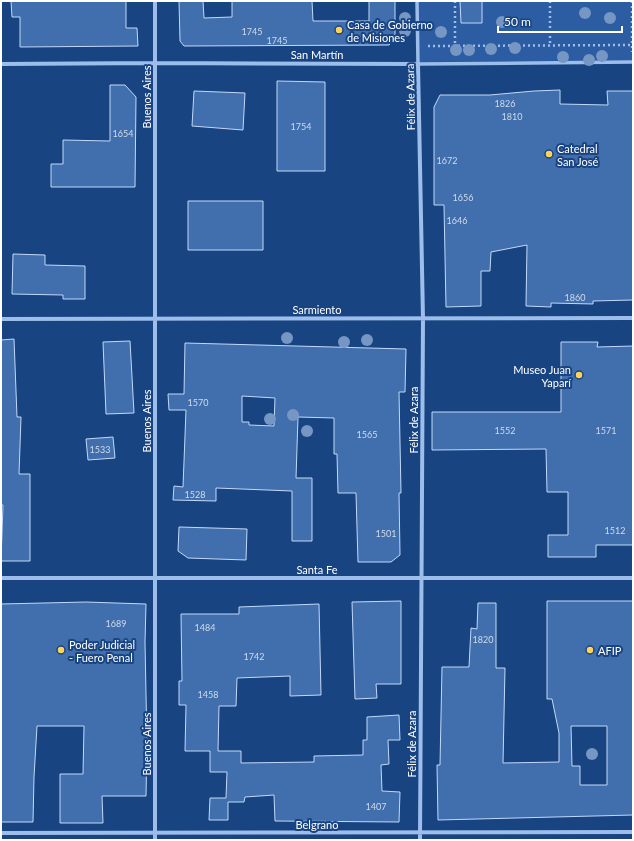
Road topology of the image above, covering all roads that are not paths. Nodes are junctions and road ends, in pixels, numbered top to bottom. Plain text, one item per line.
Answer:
1 (155, 1) edge
2 (417, 1) edge
3 (632, 62) edge
4 (155, 63) junction
5 (1, 64) edge
6 (418, 64) junction
7 (155, 318) junction
8 (633, 318) edge
9 (1, 319) edge
10 (423, 319) junction
11 (1, 578) edge
12 (155, 578) junction
13 (633, 578) edge
14 (421, 579) junction
15 (633, 832) edge
16 (1, 833) edge
17 (155, 833) junction
18 (420, 833) junction
19 (155, 840) edge
20 (420, 840) edge

1 - 4 street, Buenos Aires
2 - 6 street, Félix de Azara
3 - 6 street, San Martín
4 - 5 street, San Martín
4 - 6 street, San Martín
4 - 7 street, Buenos Aires
6 - 10 street, Félix de Azara
7 - 9 street, Sarmiento
7 - 10 street, Sarmiento
7 - 12 street, Buenos Aires
8 - 10 street, Sarmiento
10 - 14 street, Félix de Azara
11 - 12 street, Santa Fe
12 - 14 street, Santa Fe
12 - 17 street, Buenos Aires
13 - 14 street, Santa Fe
14 - 18 street, Félix de Azara
15 - 18 street, Belgrano
16 - 17 street, Belgrano
17 - 18 street, Belgrano
17 - 19 street, Buenos Aires
18 - 20 street, Félix de Azara

